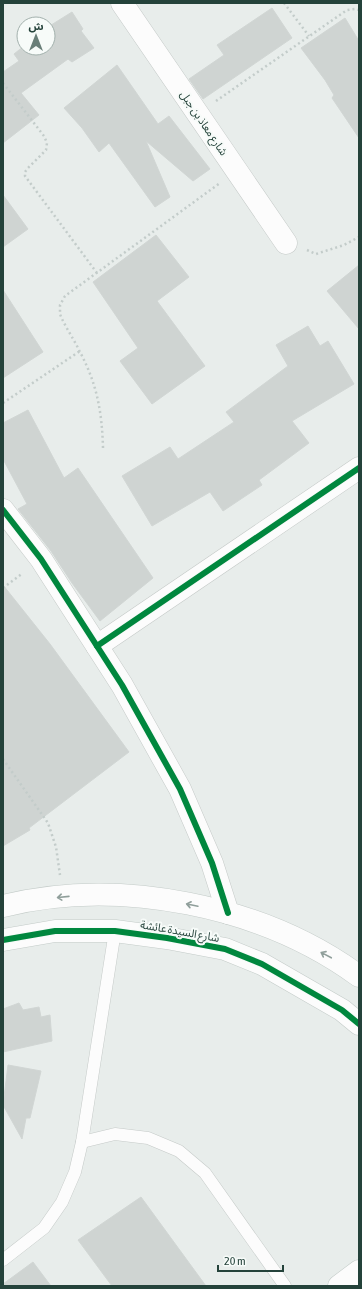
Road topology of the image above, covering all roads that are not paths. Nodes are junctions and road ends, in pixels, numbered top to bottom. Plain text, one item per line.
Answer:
1 (122, 3) edge
2 (286, 243) road end
3 (359, 468) edge
4 (3, 510) edge
5 (98, 646) junction
6 (3, 906) edge
7 (228, 913) junction
8 (115, 931) junction
9 (3, 940) edge
10 (359, 976) edge
11 (359, 1024) edge
12 (82, 1142) junction
13 (3, 1260) edge
14 (359, 1271) edge
15 (285, 1286) edge
16 (338, 1286) edge

1 - 2 street, شارع معاذ بن جبل
3 - 5 street
4 - 5 street
5 - 7 street
7 -> 6 street
10 -> 7 street
8 - 9 street, شارع السيدة عائشة
8 - 11 street, شارع السيدة عائشة
8 - 12 lane
12 - 13 lane
12 - 15 lane
14 - 16 street

